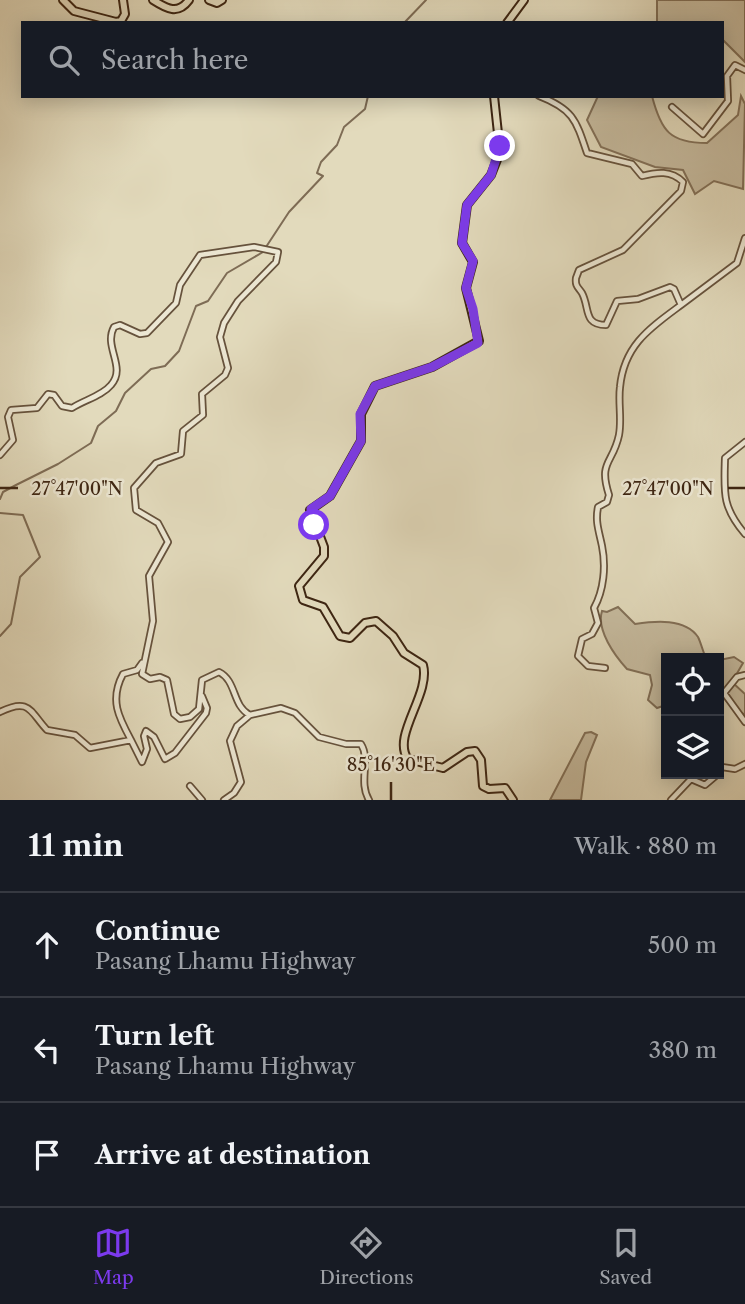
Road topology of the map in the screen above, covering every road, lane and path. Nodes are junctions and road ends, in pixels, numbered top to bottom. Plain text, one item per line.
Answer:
1 (63, 0) edge
2 (123, 0) edge
3 (153, 0) edge
4 (189, 0) edge
5 (209, 0) edge
6 (222, 0) edge
7 (524, 0) edge
8 (112, 21) edge
9 (121, 21) edge
10 (508, 21) edge
11 (745, 70) edge
12 (494, 98) edge
13 (544, 98) edge
14 (672, 107) dead end
15 (745, 238) edge
16 (681, 305) junction
17 (745, 442) edge
18 (0, 455) edge
19 (745, 534) edge
20 (148, 653) junction
21 (604, 668) dead end
22 (745, 675) edge
23 (202, 695) junction
24 (0, 712) edge
25 (250, 715) junction
26 (745, 722) edge
27 (131, 740) junction
28 (745, 764) edge
29 (724, 767) edge
30 (691, 779) edge
31 (691, 779) edge
32 (712, 779) edge
33 (190, 786) dead end
34 (202, 800) edge
35 (224, 800) edge
36 (369, 800) edge
37 (513, 800) edge
38 (671, 800) edge

1 - 8 main road
2 - 9 main road
3 - 4 main road
5 - 6 main road
7 - 10 main road
11 - 14 street
12 - 37 main road
13 - 16 street
15 - 16 street
16 - 21 street
17 - 19 street
18 - 20 street
20 - 23 street
20 - 27 street
22 - 26 street
23 - 25 street
23 - 27 street
24 - 27 street
25 - 35 street
25 - 36 street
28 - 29 street
30 - 32 street
31 - 38 street
33 - 34 street

